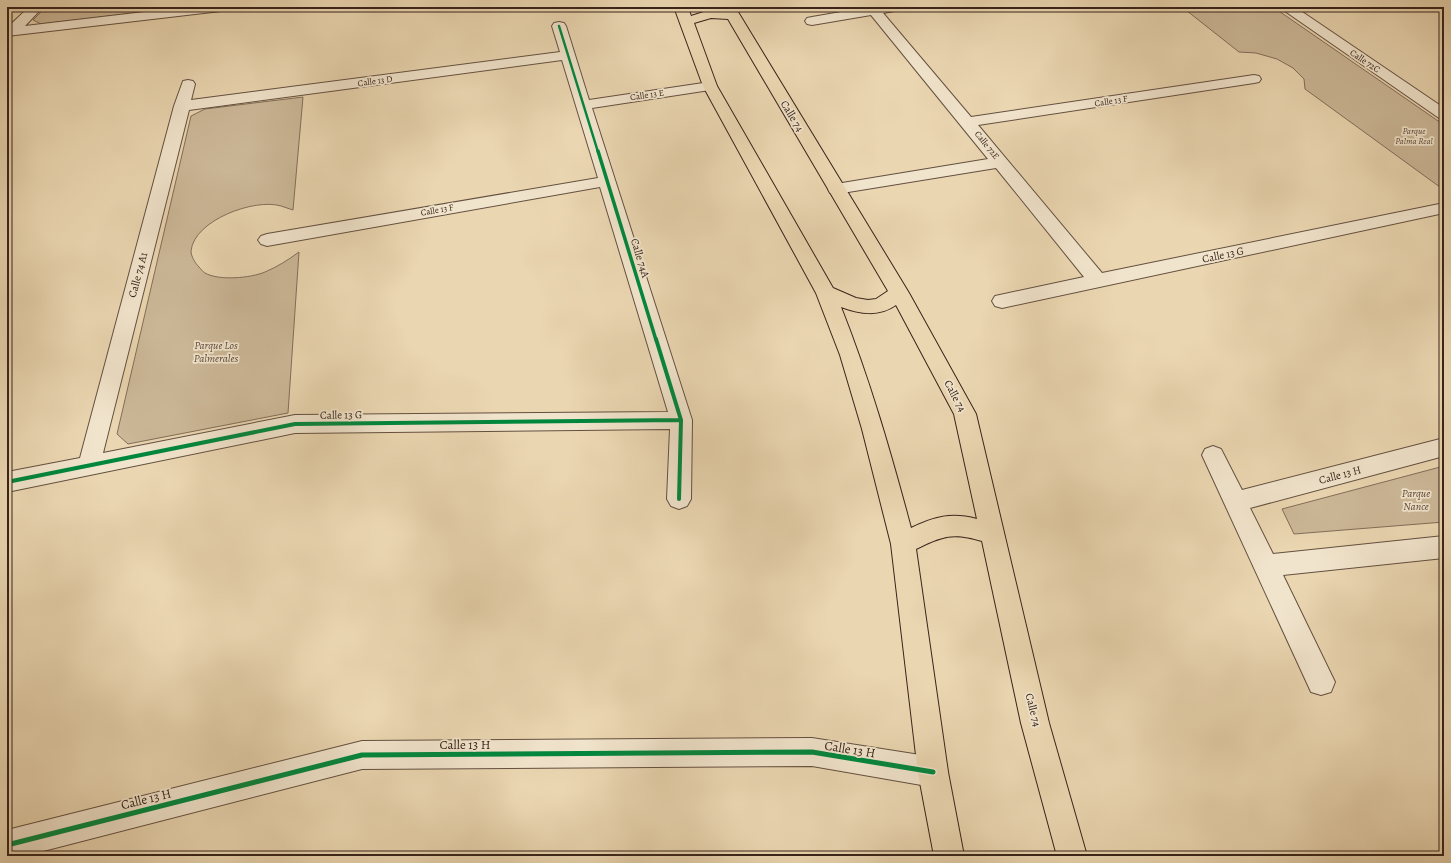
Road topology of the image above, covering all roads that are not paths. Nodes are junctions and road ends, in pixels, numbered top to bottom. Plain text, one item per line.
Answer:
1 (36, 7) edge
2 (221, 7) edge
3 (895, 7) edge
4 (1286, 7) edge
5 (874, 10) junction
6 (730, 11) edge
7 (684, 14) edge
8 (812, 21) dead end
9 (559, 26) dead end
10 (9, 32) edge
11 (568, 55) junction
12 (1254, 79) dead end
13 (188, 84) dead end
14 (710, 86) junction
15 (583, 105) junction
16 (182, 106) junction
17 (1444, 115) edge
18 (968, 122) junction
19 (1001, 162) junction
20 (607, 181) junction
21 (836, 189) junction
22 (1444, 208) edge
23 (267, 240) dead end
24 (1098, 281) junction
25 (826, 293) junction
26 (899, 293) junction
27 (1002, 301) dead end
28 (680, 420) junction
29 (1444, 447) edge
30 (1213, 456) dead end
31 (89, 465) junction
32 (7, 482) edge
33 (679, 499) dead end
34 (1235, 502) junction
35 (992, 534) junction
36 (903, 544) junction
37 (1444, 547) edge
38 (1266, 566) junction
39 (1321, 682) dead end
40 (933, 772) junction
41 (7, 845) edge
42 (949, 856) edge
43 (1072, 856) edge

1 - 10 street
2 - 10 street
3 - 5 street
4 - 17 street, Calle 72C
5 - 8 street
5 - 18 street, Calle 72E
6 - 7 main road
6 - 21 main road, Calle 74
7 - 14 main road
9 - 11 street, Calle 74A
11 - 15 street, Calle 74A
11 - 16 street, Calle 13 D
12 - 18 street, Calle 13 F
13 - 16 street, Calle 74 A1
14 - 15 street, Calle 13 E
14 - 25 main road
15 - 20 street, Calle 74A
16 - 31 street, Calle 74 A1
18 - 19 street, Calle 72E
19 - 21 street
19 - 24 street, Calle 72E
20 - 23 street, Calle 13 F
20 - 28 street, Calle 74A
21 - 26 main road, Calle 74
22 - 24 street, Calle 13 G
24 - 27 street, Calle 13 G
25 - 26 main road
25 - 36 main road
26 - 35 main road, Calle 74
28 - 31 street, Calle 13 G
28 - 33 street, Calle 74A
29 - 34 street, Calle 13 H
30 - 34 street
31 - 32 street, Calle 13 G
34 - 38 street
35 - 36 main road
35 - 43 main road, Calle 74
36 - 40 main road
37 - 38 street
38 - 39 street
40 - 41 street, Calle 13 H
40 - 42 main road

